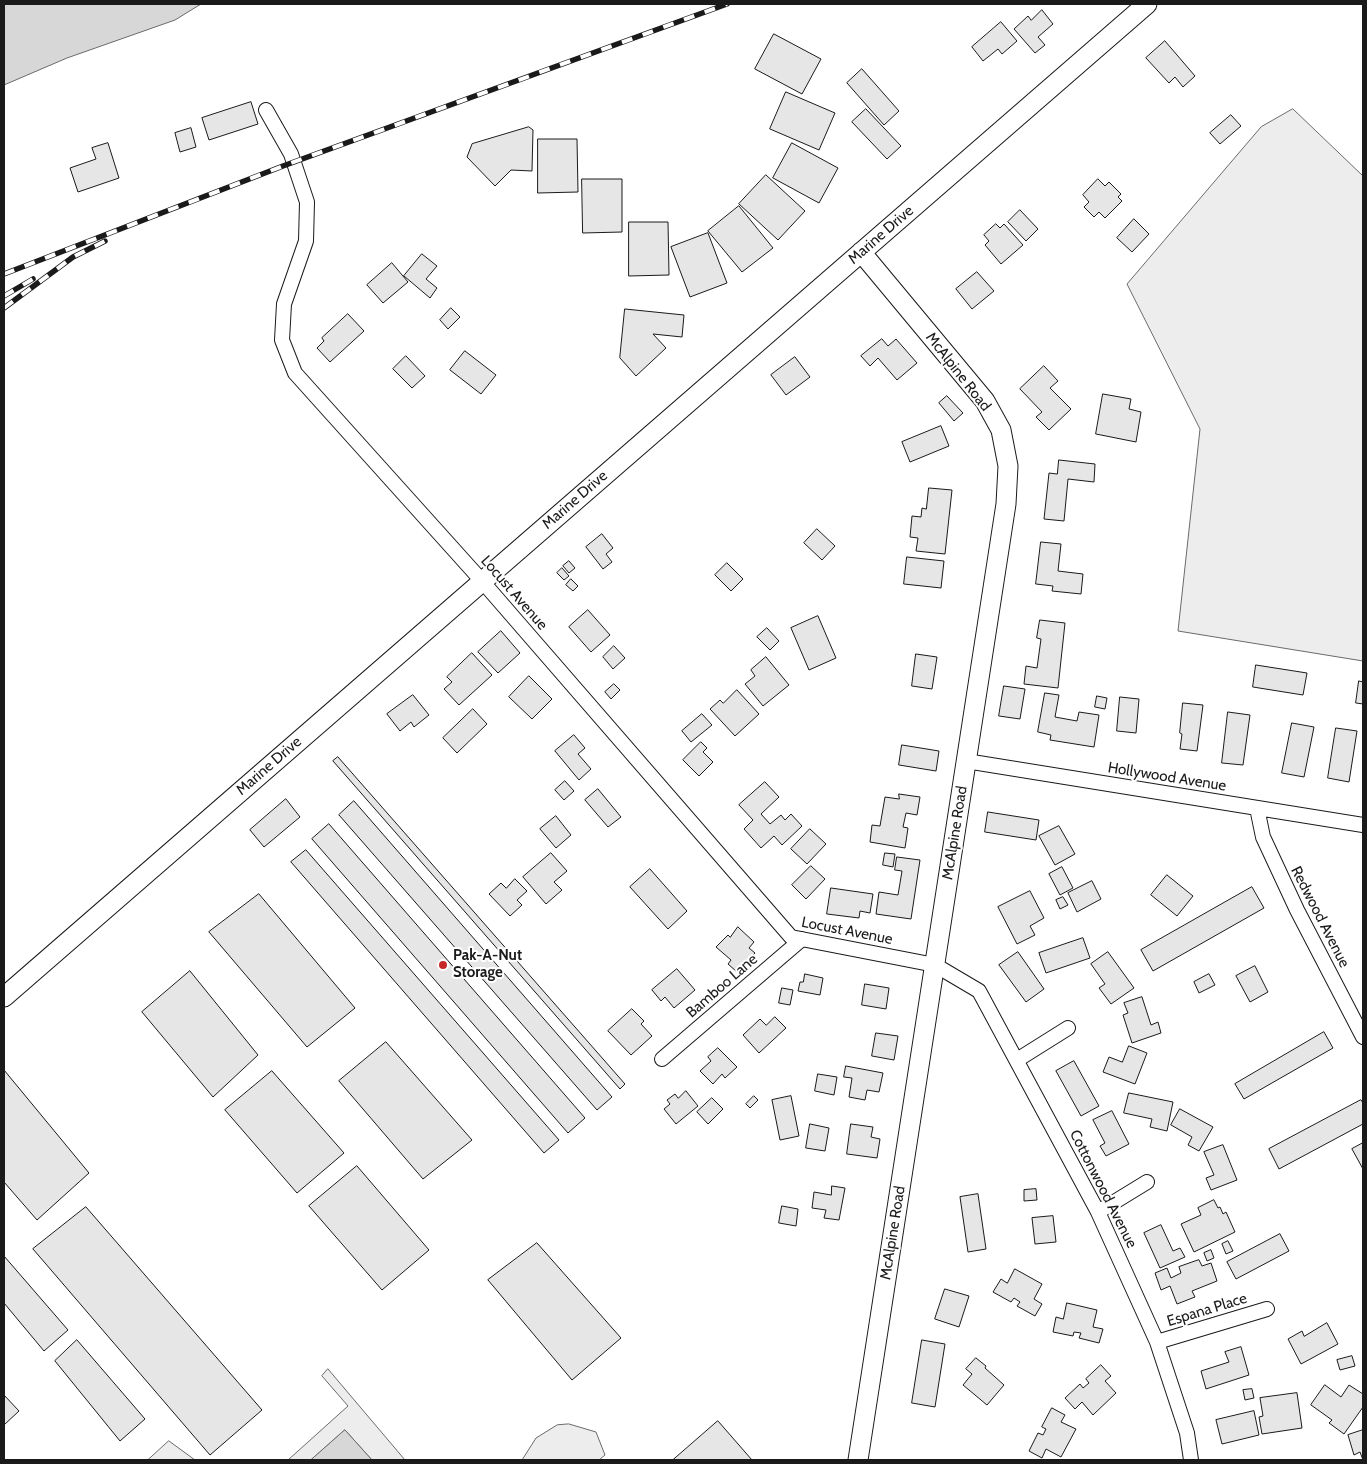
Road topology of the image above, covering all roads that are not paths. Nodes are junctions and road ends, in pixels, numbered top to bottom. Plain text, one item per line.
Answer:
1 (1147, 4) edge
2 (266, 110) dead end
3 (861, 252) junction
4 (482, 581) junction
5 (966, 761) junction
6 (1257, 808) junction
7 (1363, 826) edge
8 (802, 939) junction
9 (935, 965) junction
10 (4, 997) edge
11 (1068, 1028) dead end
12 (1363, 1036) edge
13 (662, 1059) dead end
14 (1017, 1060) junction
15 (1147, 1182) dead end
16 (1098, 1212) junction
17 (1267, 1309) dead end
18 (1157, 1342) junction
19 (858, 1460) edge
20 (1191, 1460) edge

1 - 3 main road, Marine Drive
2 - 4 street, Locust Avenue
3 - 4 main road, Marine Drive
3 - 5 main road, McAlpine Road
4 - 8 street, Locust Avenue
4 - 10 main road, Marine Drive
5 - 6 street, Hollywood Avenue
5 - 9 main road, McAlpine Road
6 - 7 street, Hollywood Avenue
6 - 12 street, Redwood Avenue
8 - 9 street, Locust Avenue
8 - 13 street, Bamboo Lane
9 - 14 street, Cottonwood Avenue
9 - 19 main road, McAlpine Road
11 - 14 street
14 - 16 street, Cottonwood Avenue
15 - 16 street
16 - 18 street, Cottonwood Avenue
17 - 18 street, Espana Place
18 - 20 street, Cottonwood Avenue

